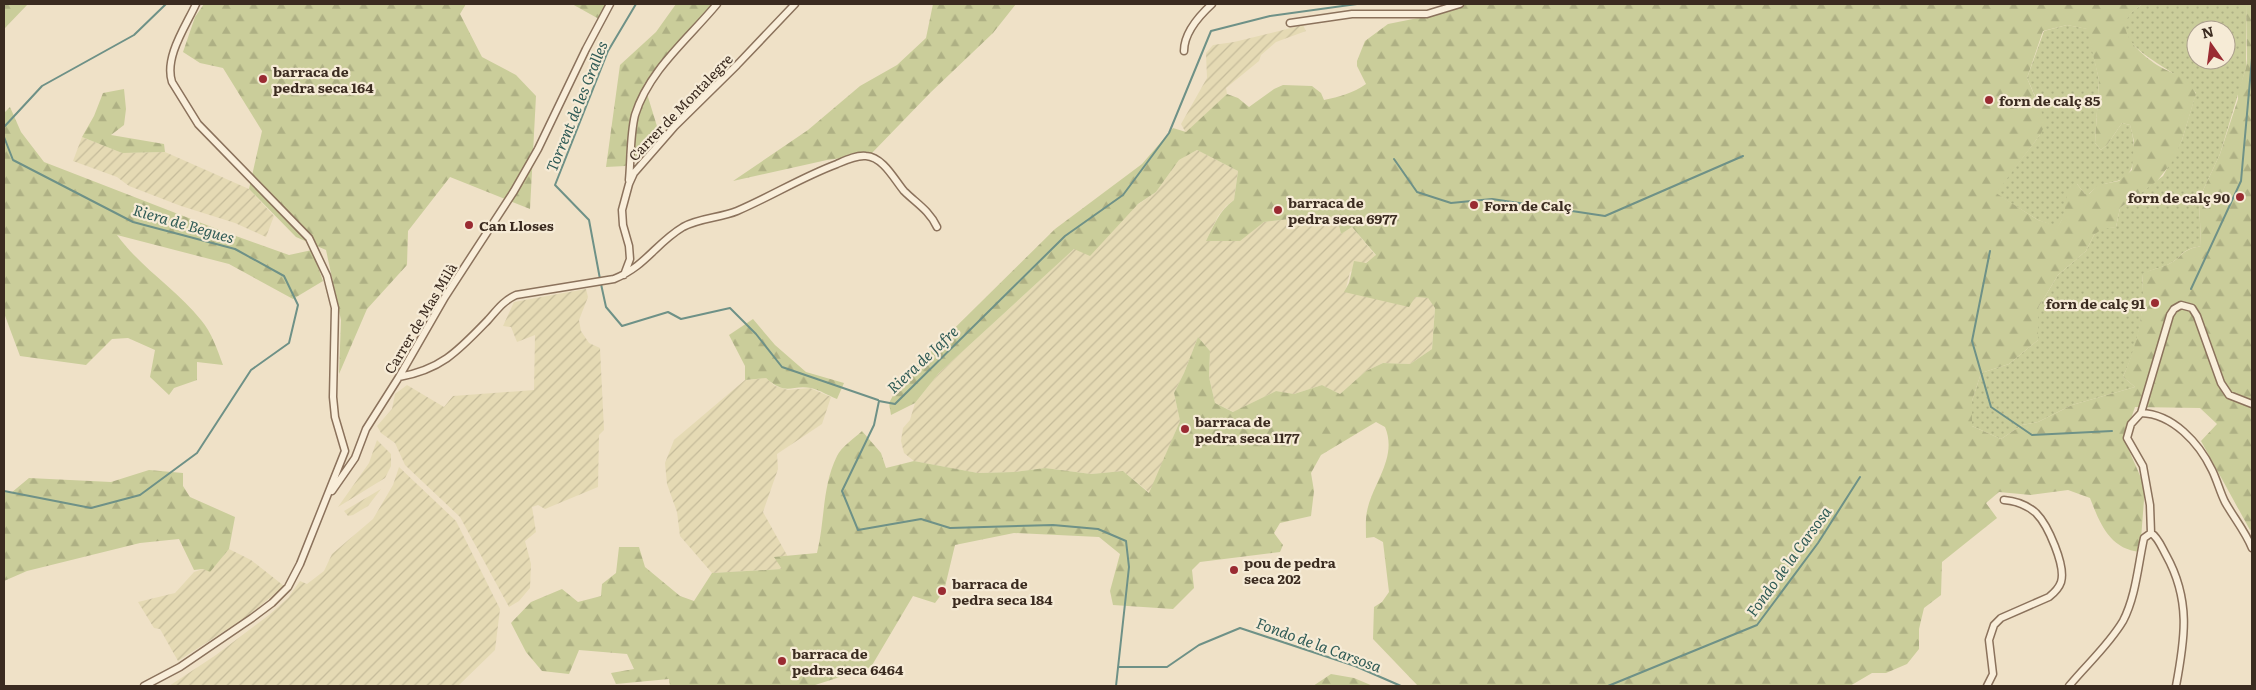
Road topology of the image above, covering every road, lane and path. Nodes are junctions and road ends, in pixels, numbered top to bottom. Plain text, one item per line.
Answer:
1 (196, 4) edge
2 (610, 4) edge
3 (717, 4) edge
4 (795, 4) edge
5 (1212, 4) edge
6 (1460, 4) edge
7 (1290, 23) dead end
8 (1184, 51) dead end
9 (628, 184) junction
10 (937, 227) dead end
11 (624, 275) junction
12 (399, 377) junction
13 (2252, 404) edge
14 (2141, 413) junction
15 (325, 500) junction
16 (2004, 500) dead end
17 (2151, 534) junction
18 (2252, 548) edge
19 (144, 686) edge
20 (1986, 686) edge
21 (2069, 686) edge
22 (2176, 686) edge

1 - 15 street
2 - 12 street, Carrer de Mas Milà
3 - 9 street
4 - 9 street, Carrer de Montalegre
5 - 8 street
6 - 7 street
9 - 11 street, Carrer de Montalegre
10 - 11 street
11 - 12 street
12 - 15 street, Carrer de Mas Milà
13 - 14 street
14 - 17 street
14 - 18 street
15 - 19 street
16 - 20 street
17 - 21 street
17 - 22 street

